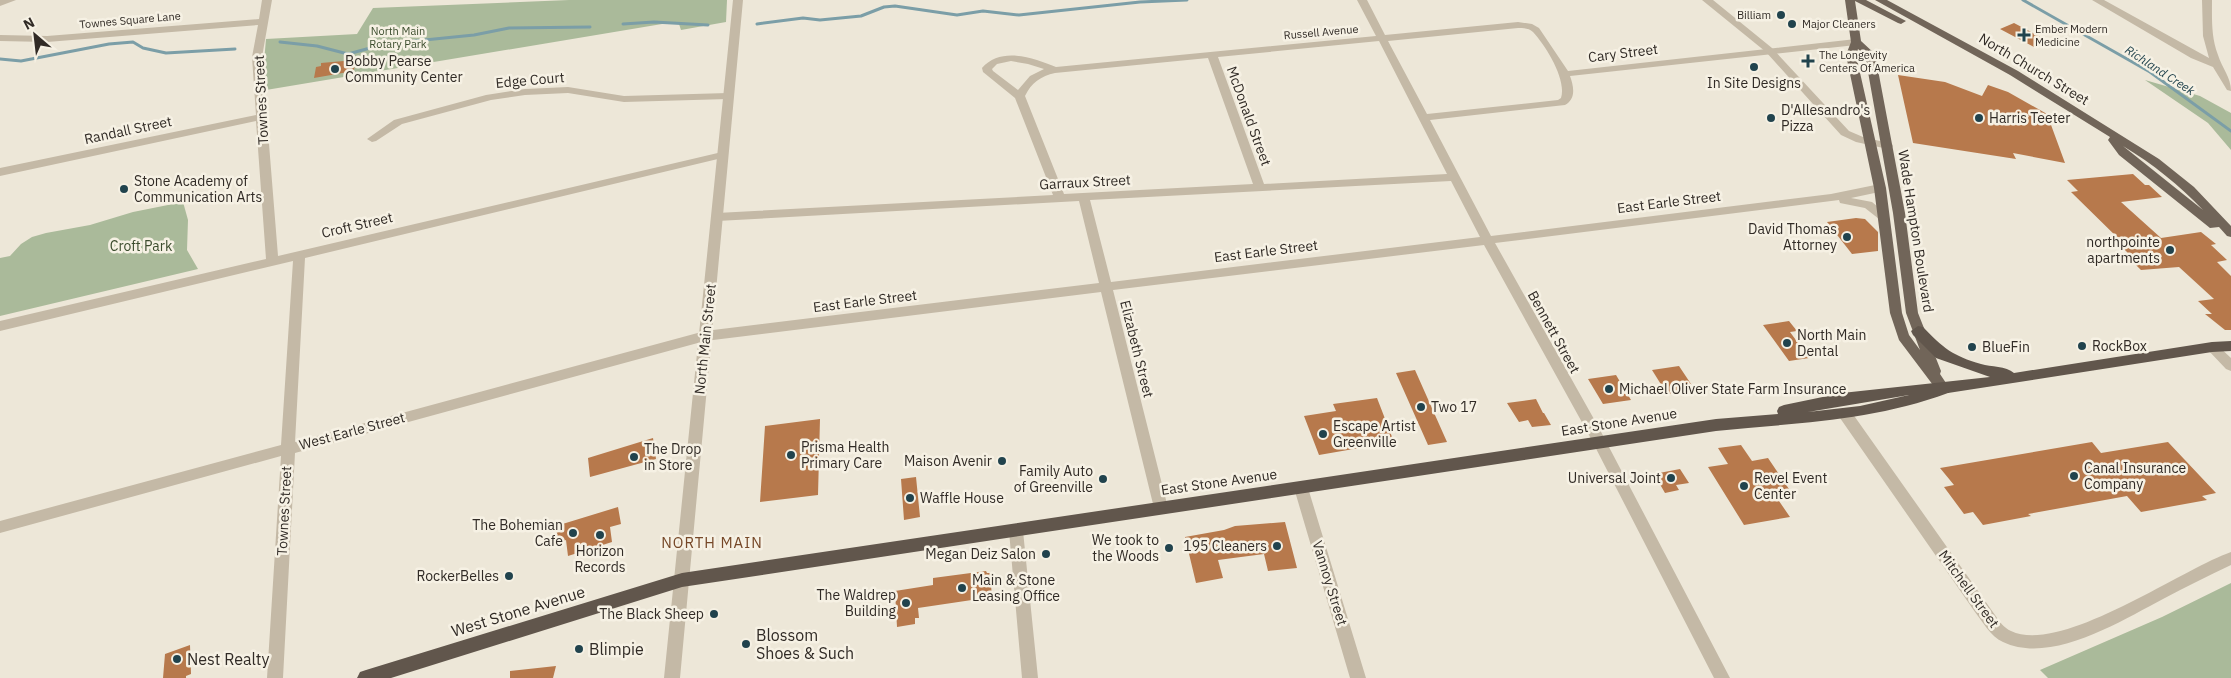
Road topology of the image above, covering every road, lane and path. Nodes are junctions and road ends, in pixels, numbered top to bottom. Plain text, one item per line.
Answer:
1 (11, 0) edge
2 (267, 0) edge
3 (738, 0) edge
4 (1362, 0) edge
5 (1707, 0) edge
6 (1850, 0) edge
7 (1859, 0) edge
8 (1880, 0) edge
9 (2097, 0) edge
10 (2207, 0) edge
11 (0, 3) edge
12 (262, 22) junction
13 (1944, 34) junction
14 (0, 38) edge
15 (1382, 39) junction
16 (1856, 42) junction
17 (1769, 50) junction
18 (1212, 54) junction
19 (2217, 65) junction
20 (1055, 70) junction
21 (1565, 74) junction
22 (2231, 88) edge
23 (728, 96) junction
24 (1020, 96) junction
25 (261, 117) junction
26 (1422, 118) junction
27 (2106, 132) junction
28 (372, 139) dead end
29 (1870, 142) junction
30 (1888, 146) junction
31 (722, 155) junction
32 (2138, 164) junction
33 (0, 172) edge
34 (1454, 177) junction
35 (1260, 187) junction
36 (1880, 188) junction
37 (1084, 197) junction
38 (1060, 198) junction
39 (1831, 198) junction
40 (2213, 214) junction
41 (1883, 216) junction
42 (717, 217) junction
43 (2231, 233) edge
44 (2231, 238) edge
45 (1487, 239) junction
46 (299, 254) junction
47 (272, 260) junction
48 (1106, 286) junction
49 (0, 326) edge
50 (1918, 331) junction
51 (705, 336) junction
52 (2212, 346) junction
53 (2231, 346) edge
54 (2231, 366) edge
55 (2019, 377) junction
56 (1944, 389) junction
57 (1845, 414) junction
58 (1761, 420) junction
59 (1600, 444) junction
60 (288, 448) junction
61 (1301, 488) junction
62 (1161, 508) junction
63 (0, 527) edge
64 (1016, 531) junction
65 (2231, 558) edge
66 (682, 580) junction
67 (275, 678) edge
68 (366, 678) edge
69 (672, 678) edge
70 (1030, 678) edge
71 (1358, 678) edge
72 (1722, 678) edge

1 - 11 street
2 - 12 street, Townes Street
3 - 23 street, North Main Street
4 - 15 street, Bennett Street
5 - 17 street
6 - 16 main road
7 - 13 main road, North Church Street
8 - 13 main road, North Church Street
9 - 19 street
10 - 19 street
12 - 14 street, Townes Square Lane
12 - 25 street, Townes Street
13 - 27 main road, North Church Street
15 - 18 street, Russell Avenue
15 - 21 street, Russell Avenue
15 - 26 street, Bennett Street
16 - 17 street, Cary Street
16 - 29 main road
16 - 30 main road, Wade Hampton Boulevard
17 - 21 street, Cary Street
17 - 29 street
18 - 20 street, Russell Avenue
18 - 35 street, McDonald Street
19 - 22 street
20 - 24 street, Russell Avenue
20 - 24 street, Russell Avenue
21 - 26 street
23 - 28 street, Edge Court
23 - 31 street, North Main Street
24 - 38 street
25 - 33 street, Randall Street
25 - 47 street, Townes Street
26 - 34 street, Bennett Street
27 - 32 main road, North Church Street
27 - 40 main road, North Church Street
29 - 30 street
29 - 36 main road
30 - 50 main road, Wade Hampton Boulevard
31 - 42 street, North Main Street
31 - 46 street, Croft Street
32 - 40 main road
32 - 44 main road, North Church Street
34 - 35 street, Garraux Street
34 - 45 street, Bennett Street
35 - 37 street, Garraux Street
36 - 39 street, East Earle Street
36 - 41 main road
37 - 38 street, Garraux Street
37 - 48 street, Elizabeth Street
38 - 42 street, Garraux Street
39 - 41 street, East Earle Street
39 - 45 street, East Earle Street
40 - 43 main road, North Church Street
41 - 56 main road
42 - 51 street, North Main Street
45 - 48 street, East Earle Street
45 - 59 street, Bennett Street
46 - 47 street, Croft Street
46 - 60 street, Townes Street
47 - 49 street, Croft Street
48 - 51 street, East Earle Street
48 - 62 street, Elizabeth Street
50 - 55 highway
50 - 56 main road, Wade Hampton Boulevard
51 - 60 street, West Earle Street
51 - 66 street, North Main Street
52 - 53 highway, East Stone Avenue
52 - 54 street
52 - 55 highway, East Stone Avenue
55 - 56 highway, East Stone Avenue
56 - 57 highway, East Stone Avenue
56 - 58 highway, East Stone Avenue
57 - 58 highway, East Stone Avenue
57 - 65 street, Mitchell Street
58 - 59 highway, East Stone Avenue
59 - 61 highway, East Stone Avenue
59 - 72 street, Bennett Street
60 - 63 street, West Earle Street
60 - 67 street, Townes Street
61 - 62 highway, East Stone Avenue
61 - 71 street, Vannoy Street
62 - 64 highway, East Stone Avenue
64 - 66 highway, East Stone Avenue
64 - 70 street
66 - 68 highway, West Stone Avenue
66 - 69 street, North Main Street

